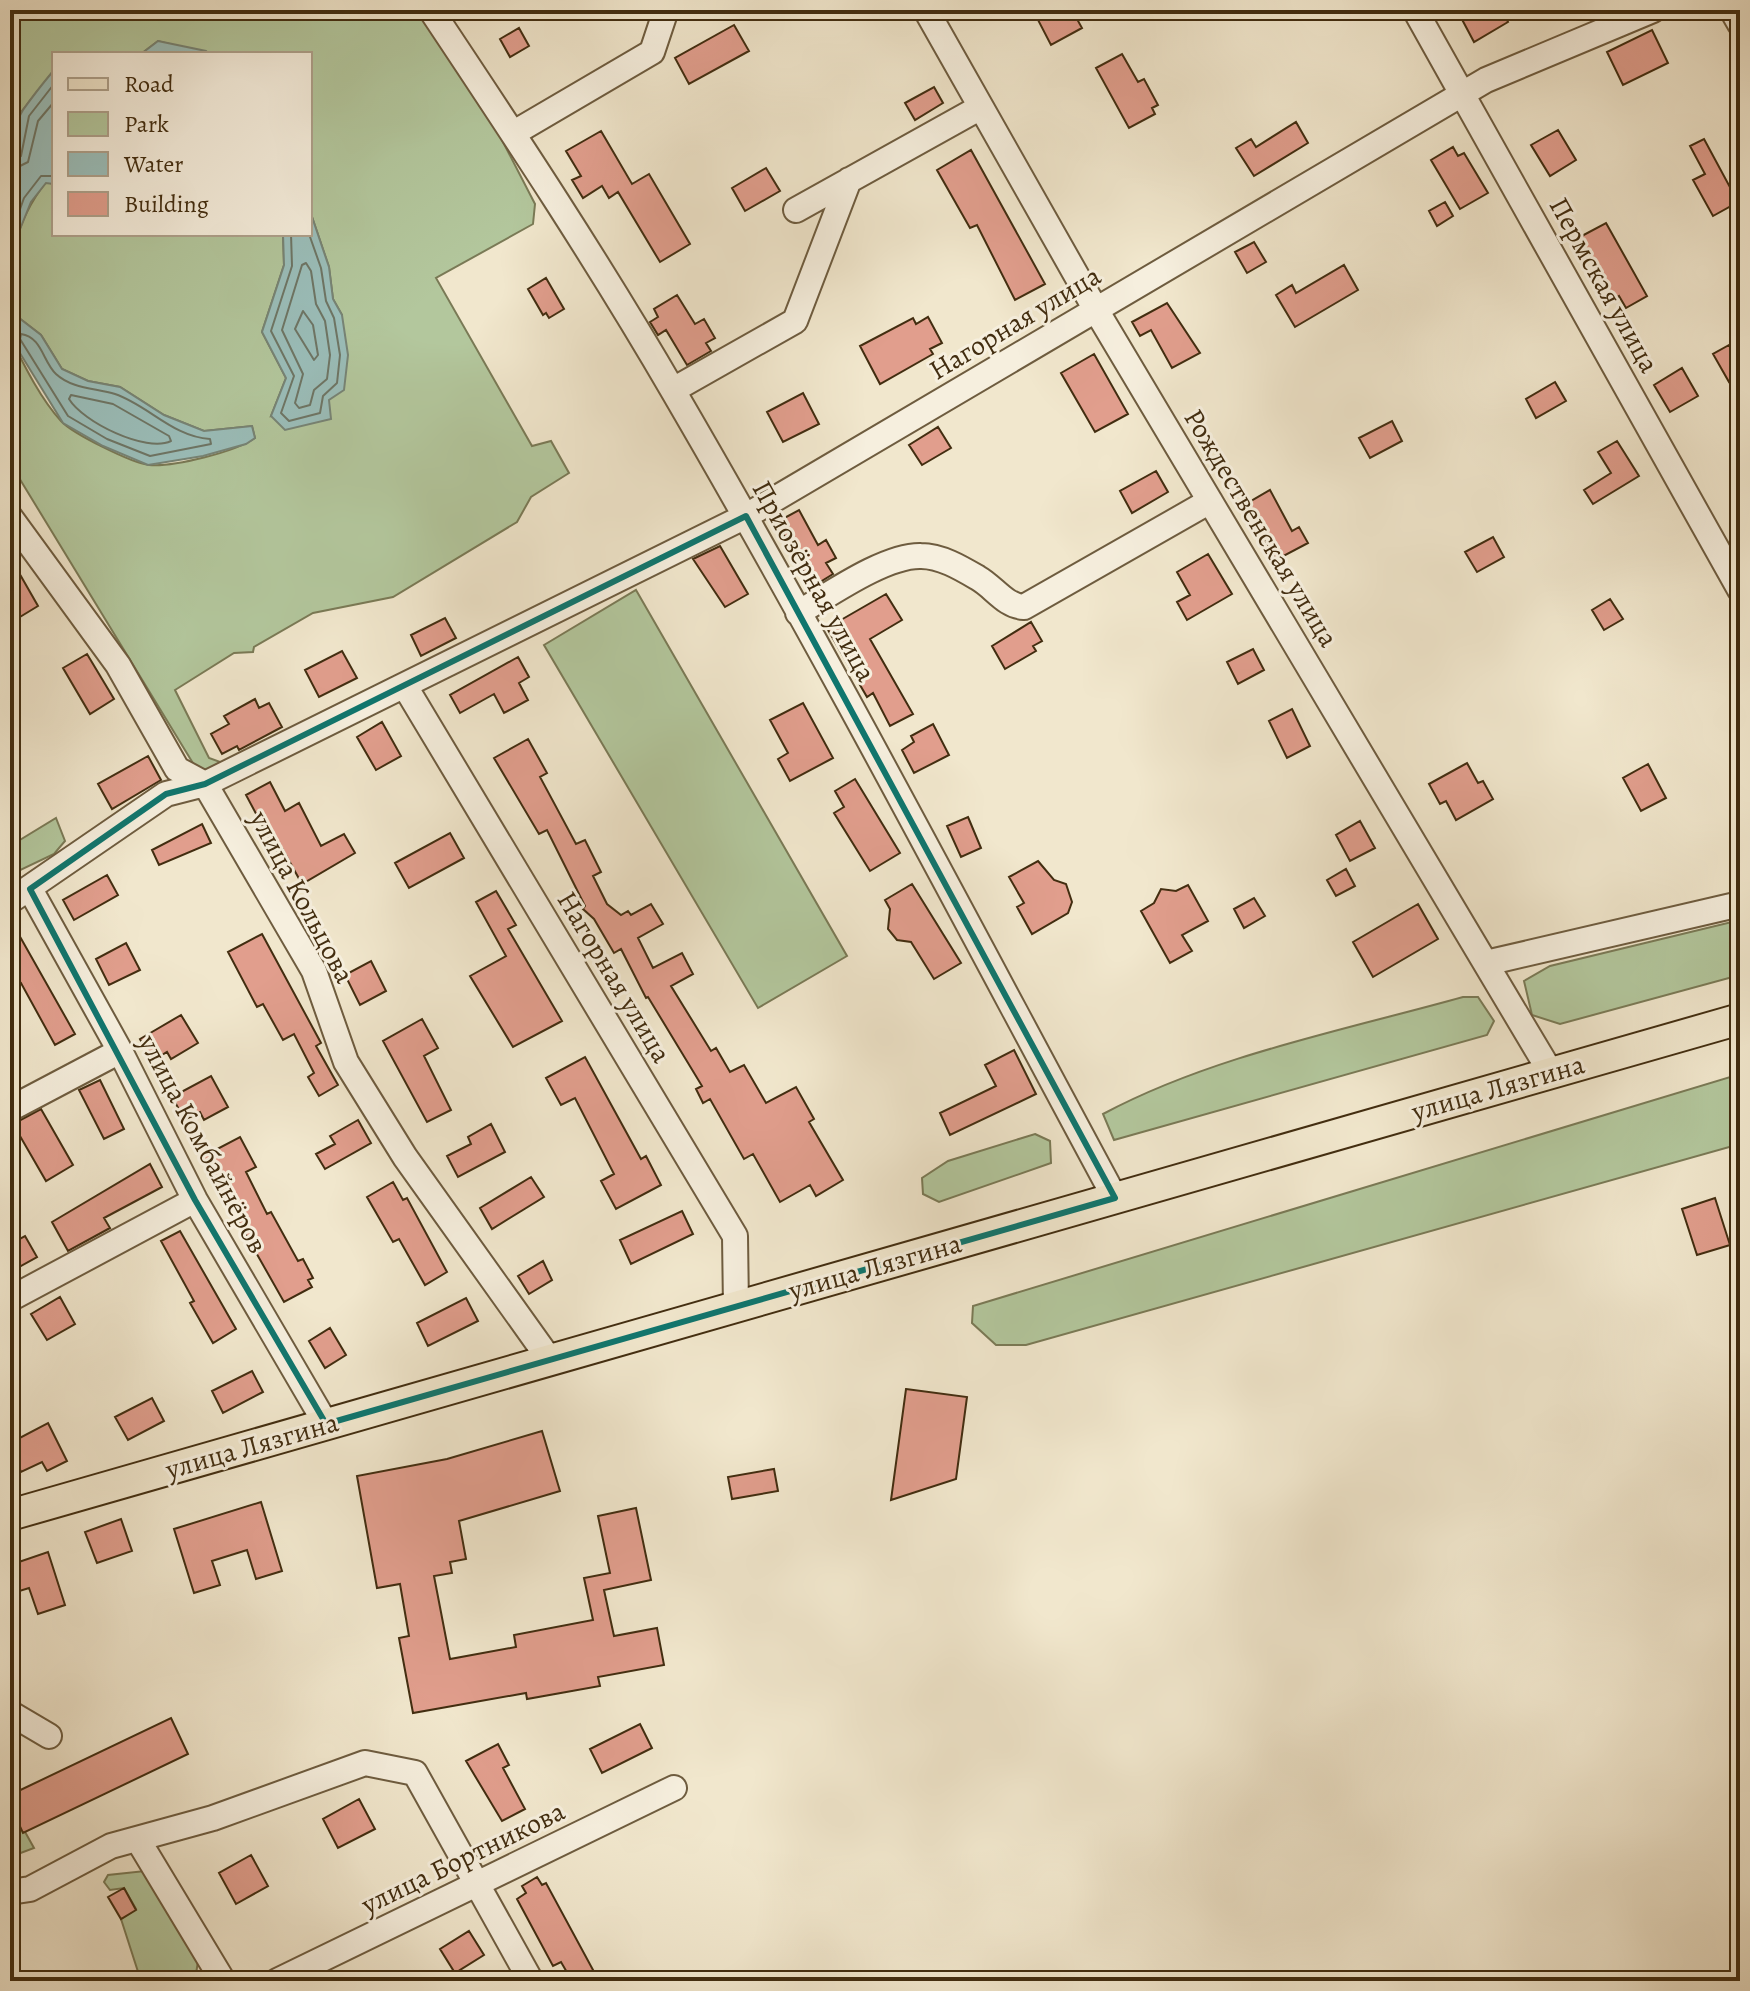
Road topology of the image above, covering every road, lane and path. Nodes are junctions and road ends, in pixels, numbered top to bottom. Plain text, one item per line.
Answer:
1 (431, 10) edge
2 (666, 10) edge
3 (926, 10) edge
4 (1415, 10) edge
5 (1653, 10) edge
6 (1732, 10) edge
7 (1740, 24) edge
8 (1463, 94) junction
9 (981, 107) junction
10 (514, 133) junction
11 (849, 180) junction
12 (796, 210) dead end
13 (1096, 310) junction
14 (673, 390) junction
15 (1210, 501) junction
16 (746, 516) junction
17 (10, 517) edge
18 (1740, 590) edge
19 (798, 613) junction
20 (406, 688) junction
21 (205, 784) junction
22 (20, 895) edge
23 (1740, 904) edge
24 (1486, 963) junction
25 (1740, 1019) edge
26 (120, 1051) junction
27 (1551, 1073) junction
28 (10, 1109) edge
29 (1115, 1198) junction
30 (195, 1200) junction
31 (10, 1299) edge
32 (736, 1307) junction
33 (550, 1360) junction
34 (326, 1424) junction
35 (10, 1515) edge
36 (10, 1713) edge
37 (49, 1736) dead end
38 (674, 1788) dead end
39 (138, 1840) junction
40 (477, 1886) junction
41 (10, 1892) edge
42 (223, 1981) edge
43 (277, 1981) edge
44 (531, 1981) edge

1 - 10 street, Приозёрная улица
2 - 10 street
3 - 9 street, Рождественская улица
4 - 8 street, Пермская улица
5 - 8 street, Нагорная улица
6 - 7 street
8 - 13 street, Нагорная улица
8 - 18 street, Пермская улица
9 - 11 street
9 - 13 street, Рождественская улица
10 - 14 street, Приозёрная улица
11 - 12 street
11 - 14 street
13 - 15 street, Рождественская улица
13 - 16 street, Нагорная улица
14 - 16 street, Приозёрная улица
15 - 19 street
15 - 24 street, Рождественская улица
16 - 19 street, Приозёрная улица
16 - 20 street, Нагорная улица
17 - 21 street, улица Кольцова
19 - 29 street, Приозёрная улица
20 - 21 street, Нагорная улица
20 - 32 street, Нагорная улица
21 - 22 street, Нагорная улица
21 - 33 street, улица Кольцова
22 - 26 street, улица Комбайнёров
23 - 24 street
24 - 27 street, Рождественская улица
25 - 27 main road, улица Лязгина
26 - 28 street
26 - 30 street, улица Комбайнёров
27 - 29 main road, улица Лязгина
29 - 32 main road, улица Лязгина
30 - 31 street
30 - 34 street, улица Комбайнёров
32 - 33 main road, улица Лязгина
33 - 34 main road, улица Лязгина
34 - 35 main road, улица Лязгина
36 - 37 street
38 - 40 street, улица Бортникова
39 - 40 street
39 - 41 street
39 - 42 street
40 - 43 street, улица Бортникова
40 - 44 street

